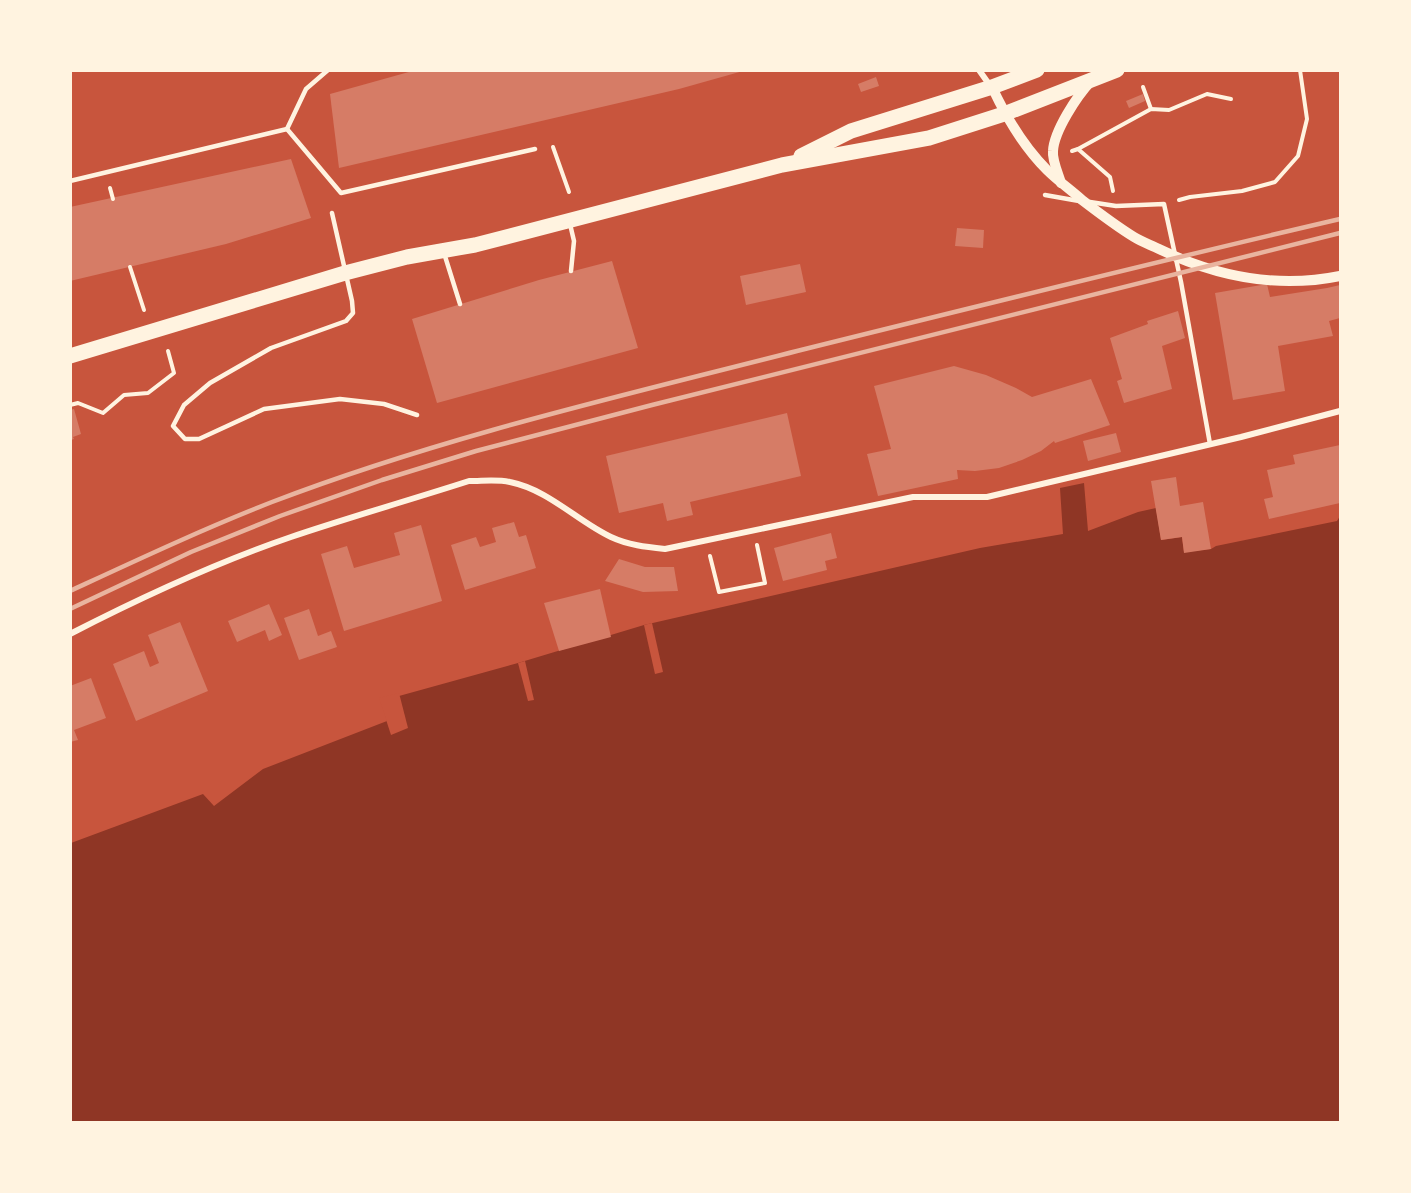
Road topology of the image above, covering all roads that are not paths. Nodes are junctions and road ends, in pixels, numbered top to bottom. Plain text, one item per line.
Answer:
1 (328, 70) edge
2 (979, 70) edge
3 (1037, 70) edge
4 (1117, 70) edge
5 (1090, 81) junction
6 (992, 87) junction
7 (1004, 114) junction
8 (286, 129) junction
9 (535, 149) dead end
10 (782, 165) junction
11 (70, 181) edge
12 (1061, 183) junction
13 (1045, 195) dead end
14 (332, 213) dead end
15 (569, 220) junction
16 (444, 250) junction
17 (571, 271) dead end
18 (345, 273) junction
19 (1341, 276) edge
20 (460, 304) dead end
21 (70, 356) edge
22 (1341, 411) edge
23 (417, 415) dead end
24 (1210, 444) junction
25 (70, 634) edge

1 - 8 lane
2 - 6 street
3 - 6 main road
4 - 5 main road
5 - 7 main road
5 - 12 street
6 - 7 street
6 - 10 main road
7 - 10 main road
7 - 12 street
8 - 9 lane
8 - 11 lane
10 - 15 main road
12 - 19 street
13 - 24 lane
14 - 18 lane
15 - 16 main road
15 - 17 lane
16 - 18 main road
16 - 20 lane
18 - 21 main road
18 - 23 lane
22 - 24 street
24 - 25 street

